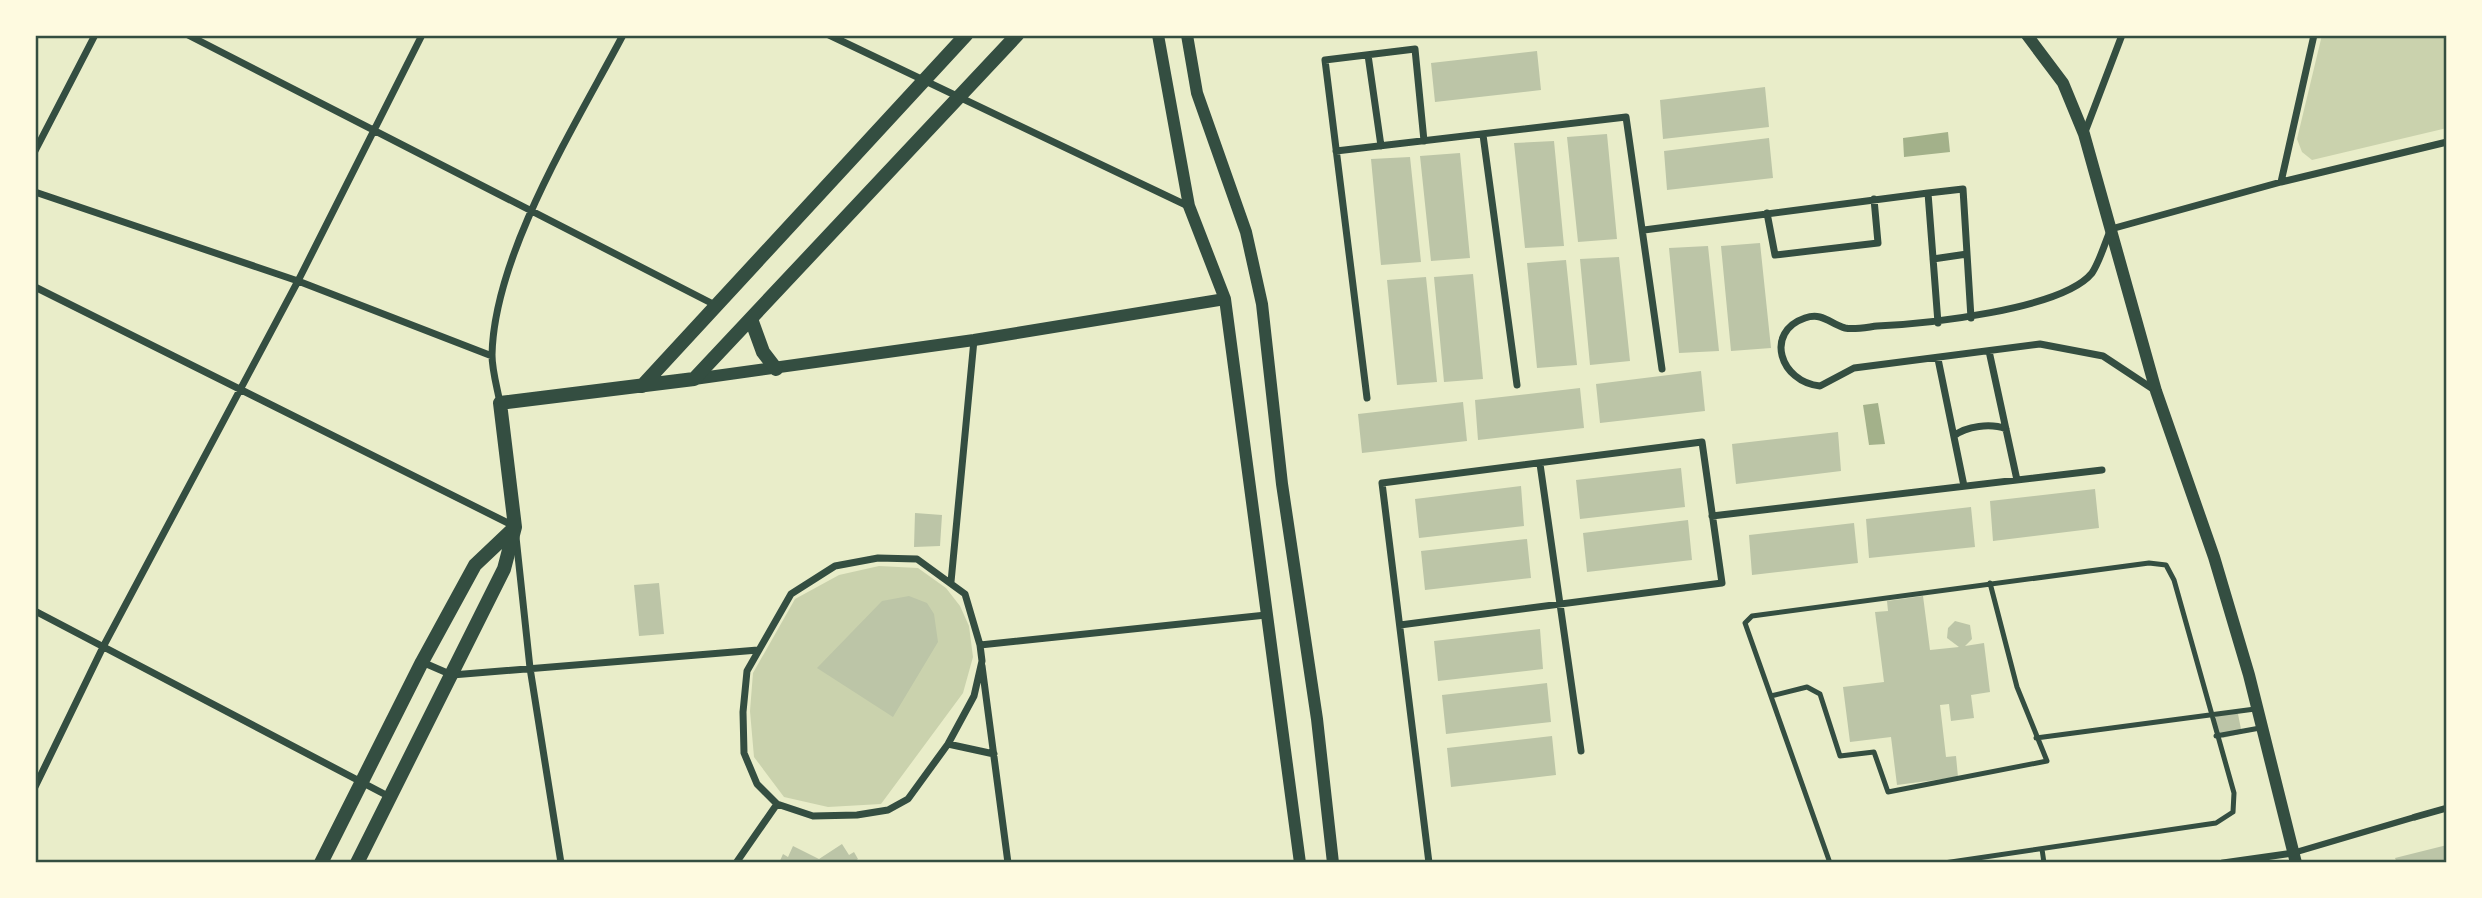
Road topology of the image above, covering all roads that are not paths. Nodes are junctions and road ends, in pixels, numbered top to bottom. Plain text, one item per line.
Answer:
1 (95, 35) edge
2 (188, 35) edge
3 (422, 35) edge
4 (623, 35) edge
5 (829, 35) edge
6 (966, 35) edge
7 (1017, 35) edge
8 (1158, 35) edge
9 (1187, 35) edge
10 (2027, 35) edge
11 (2122, 35) edge
12 (2314, 35) edge
13 (1368, 55) junction
14 (922, 81) junction
15 (957, 99) junction
16 (372, 130) junction
17 (2084, 134) junction
18 (1483, 135) junction
19 (1424, 141) junction
20 (2447, 142) edge
21 (1381, 146) junction
22 (35, 151) edge
23 (1336, 151) junction
24 (2281, 182) junction
25 (35, 192) edge
26 (1928, 193) junction
27 (1874, 199) junction
28 (1189, 206) junction
29 (531, 210) junction
30 (1766, 213) junction
31 (2111, 229) junction
32 (1644, 230) junction
33 (1967, 254) junction
34 (1933, 260) junction
35 (298, 281) junction
36 (35, 287) edge
37 (1224, 299) junction
38 (717, 306) junction
39 (1971, 318) junction
40 (751, 319) junction
41 (1938, 323) junction
42 (974, 340) junction
43 (1989, 351) junction
44 (492, 356) junction
45 (1938, 359) junction
46 (776, 369) junction
47 (1662, 369) dead end
48 (694, 379) junction
49 (1517, 385) dead end
50 (642, 386) junction
51 (242, 388) junction
52 (2156, 391) junction
53 (1367, 398) dead end
54 (500, 403) junction
55 (2006, 429) junction
56 (1954, 436) junction
57 (1540, 464) junction
58 (2102, 470) dead end
59 (2017, 480) junction
60 (1964, 486) junction
61 (1712, 516) junction
62 (515, 527) junction
63 (951, 582) junction
64 (1990, 583) junction
65 (1558, 604) junction
66 (35, 611) edge
67 (1266, 615) junction
68 (1400, 625) junction
69 (980, 645) junction
70 (103, 647) junction
71 (758, 650) junction
72 (982, 661) junction
73 (422, 662) junction
74 (530, 668) junction
75 (452, 675) junction
76 (1771, 696) junction
77 (2258, 708) junction
78 (2211, 715) junction
79 (2263, 727) junction
80 (2216, 736) junction
81 (2036, 738) junction
82 (948, 744) junction
83 (1581, 751) dead end
84 (993, 754) junction
85 (361, 782) junction
86 (35, 787) edge
87 (388, 796) junction
88 (777, 804) junction
89 (2447, 808) edge
90 (2415, 817) joint
91 (2042, 849) junction
92 (2295, 858) edge
93 (321, 863) edge
94 (357, 863) edge
95 (561, 863) edge
96 (736, 863) edge
97 (1008, 863) edge
98 (1300, 863) edge
99 (1333, 863) edge
100 (1429, 863) edge
101 (1830, 863) edge
102 (1944, 863) edge
103 (2044, 863) edge
104 (2223, 863) edge

1 - 22 street
2 - 16 street
3 - 16 street
4 - 29 street
5 - 14 street
6 - 14 main road
7 - 15 main road
8 - 28 street
9 - 99 street
10 - 17 street
11 - 17 street
12 - 24 street
13 - 19 street
13 - 21 street
13 - 23 street
14 - 15 street
14 - 38 main road
15 - 28 street
15 - 40 main road
16 - 29 street
16 - 35 street
17 - 31 street
18 - 19 street
18 - 32 street
18 - 49 street
19 - 21 street
20 - 24 street
21 - 23 street
23 - 53 street
24 - 31 street
25 - 35 street
26 - 27 street
26 - 33 street
26 - 34 street
27 - 30 street
27 - 30 street
28 - 37 street
29 - 38 street
29 - 44 street
30 - 32 street
31 - 39 street
31 - 52 street
32 - 47 street
33 - 34 street
33 - 39 street
34 - 41 street
35 - 44 street
35 - 51 street
36 - 51 street
37 - 42 street
37 - 67 street
38 - 50 main road
39 - 41 street
40 - 46 main road
40 - 48 main road
41 - 45 street
42 - 46 street
42 - 63 street
43 - 45 street
43 - 52 street
43 - 55 street
44 - 54 street
45 - 56 street
46 - 48 street
48 - 50 main road
50 - 54 main road
51 - 62 street
51 - 70 street
52 - 77 street
54 - 62 main road
55 - 56 street
55 - 59 street
56 - 60 street
57 - 61 street
57 - 65 street
57 - 68 street
58 - 59 street
59 - 60 street
60 - 61 street
61 - 65 street
62 - 73 main road
62 - 74 street
62 - 75 main road
63 - 69 street
63 - 71 street
64 - 76 lane
64 - 78 lane
64 - 81 lane
65 - 68 street
65 - 83 street
66 - 70 street
67 - 69 street
67 - 98 street
68 - 100 street
69 - 72 street
70 - 85 street
70 - 86 street
71 - 74 street
71 - 88 street
72 - 82 street
72 - 84 street
73 - 75 street
73 - 85 main road
74 - 75 street
74 - 95 street
75 - 87 main road
76 - 81 lane
76 - 101 lane
77 - 78 lane
77 - 79 street
78 - 80 lane
78 - 81 lane
79 - 80 lane
79 - 92 street
80 - 91 lane
82 - 84 street
82 - 88 street
84 - 97 street
85 - 87 street
85 - 93 main road
87 - 94 main road
88 - 96 street
89 - 90 street
90 - 92 street
91 - 102 lane
91 - 103 lane
92 - 104 street

